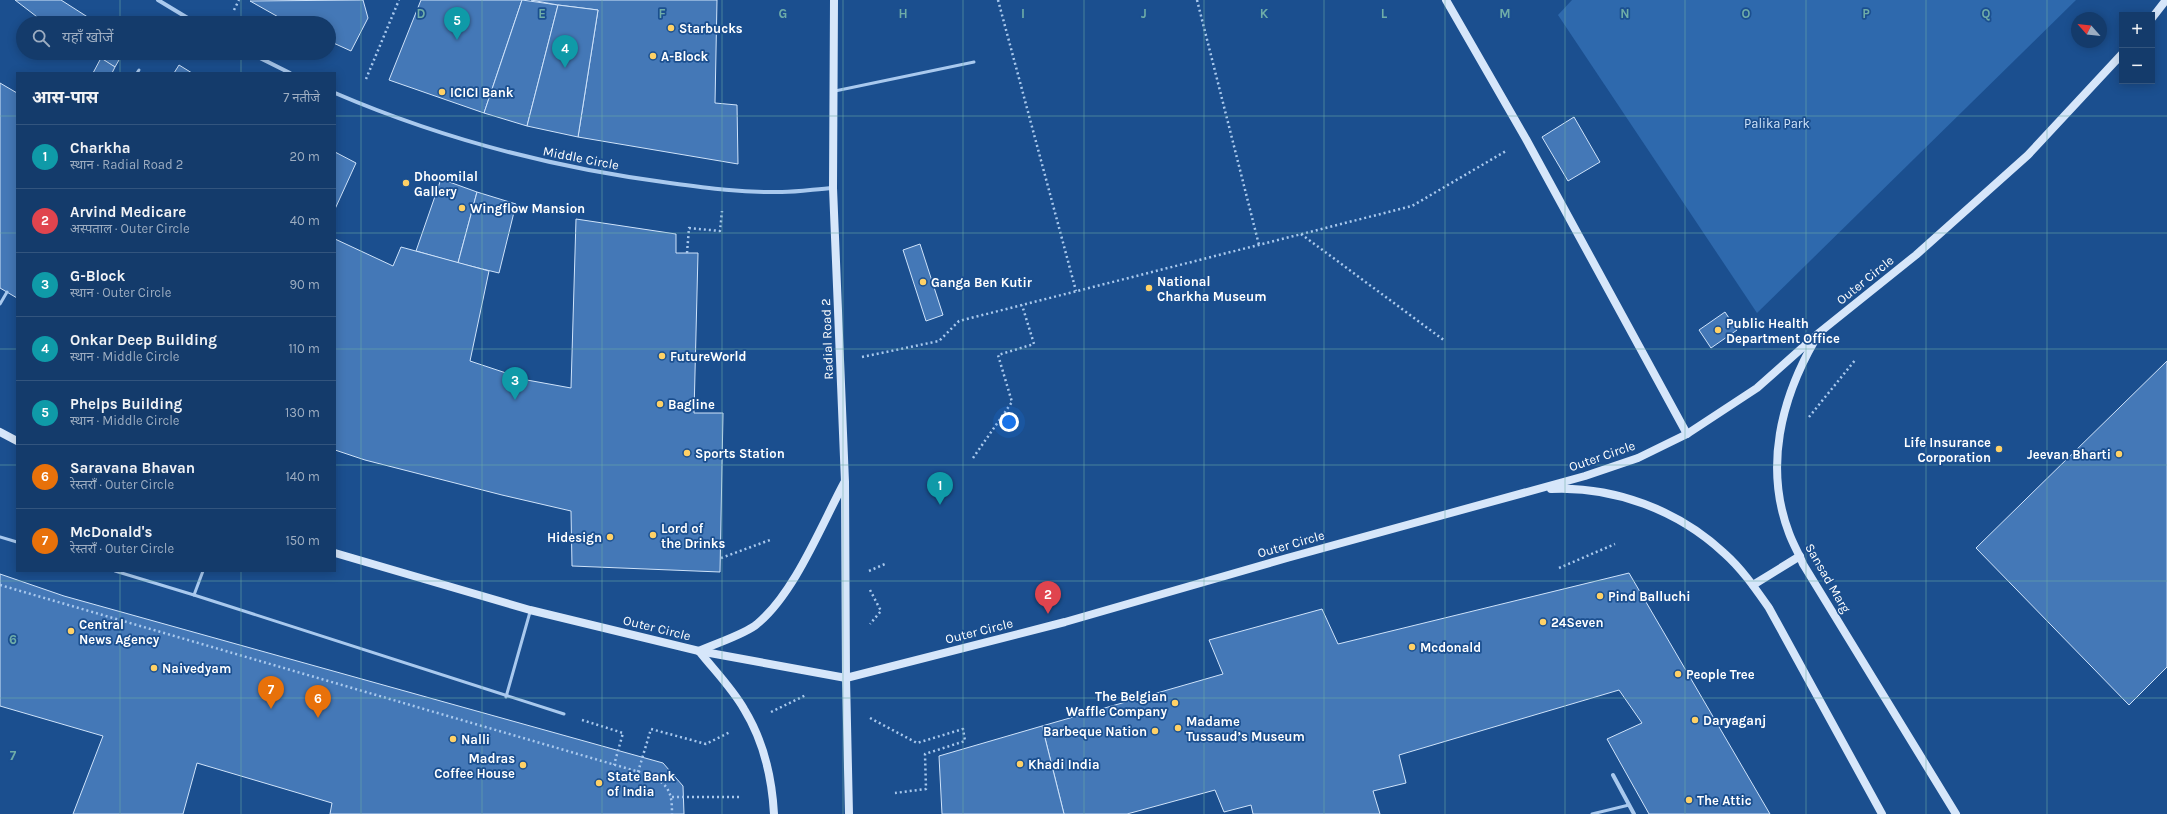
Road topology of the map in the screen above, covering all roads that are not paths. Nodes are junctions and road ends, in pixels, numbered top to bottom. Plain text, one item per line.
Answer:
1 (158, 0) edge
2 (834, 0) edge
3 (1446, 0) edge
4 (2166, 0) edge
5 (2155, 14) edge
6 (184, 16) edge
7 (2119, 57) edge
8 (264, 60) edge
9 (974, 62) dead end
10 (288, 72) edge
11 (833, 91) junction
12 (336, 93) edge
13 (833, 188) junction
14 (7, 292) dead end
15 (0, 304) edge
16 (1820, 332) junction
17 (0, 432) edge
18 (1687, 434) junction
19 (16, 440) edge
20 (845, 482) junction
21 (1532, 490) junction
22 (0, 537) edge
23 (16, 542) edge
24 (336, 553) edge
25 (1800, 556) junction
26 (118, 572) edge
27 (203, 572) edge
28 (1753, 585) junction
29 (194, 595) junction
30 (530, 610) junction
31 (699, 651) junction
32 (846, 678) junction
33 (506, 697) junction
34 (564, 714) road end
35 (1613, 776) dead end
36 (1629, 805) junction
37 (774, 814) edge
38 (849, 814) edge
39 (1592, 814) edge
40 (1634, 814) edge
41 (1882, 814) edge
42 (1956, 814) edge

1 - 6 street
2 - 11 main road, Radial Road 2
3 - 18 main road
4 - 5 main road
7 - 16 main road, Outer Circle
8 - 10 street
9 - 11 lane
11 - 13 main road, Radial Road 2
12 - 13 street, Middle Circle
13 - 20 main road, Radial Road 2
14 - 15 lane
16 - 18 main road, Outer Circle
16 - 25 main road, Sansad Marg
17 - 19 main road
18 - 21 main road, Outer Circle
20 - 31 main road
20 - 32 main road, Radial Road 2
21 - 28 main road
21 - 32 main road, Outer Circle
22 - 23 lane
24 - 30 main road, Outer Circle
25 - 28 main road
25 - 42 main road, Sansad Marg
26 - 29 lane
27 - 29 lane
28 - 41 main road
29 - 33 lane
30 - 31 main road, Outer Circle
30 - 33 lane
31 - 32 main road, Outer Circle
31 - 37 main road
32 - 38 main road, Radial Road 2
33 - 34 lane
35 - 36 street
36 - 39 lane
36 - 40 street

